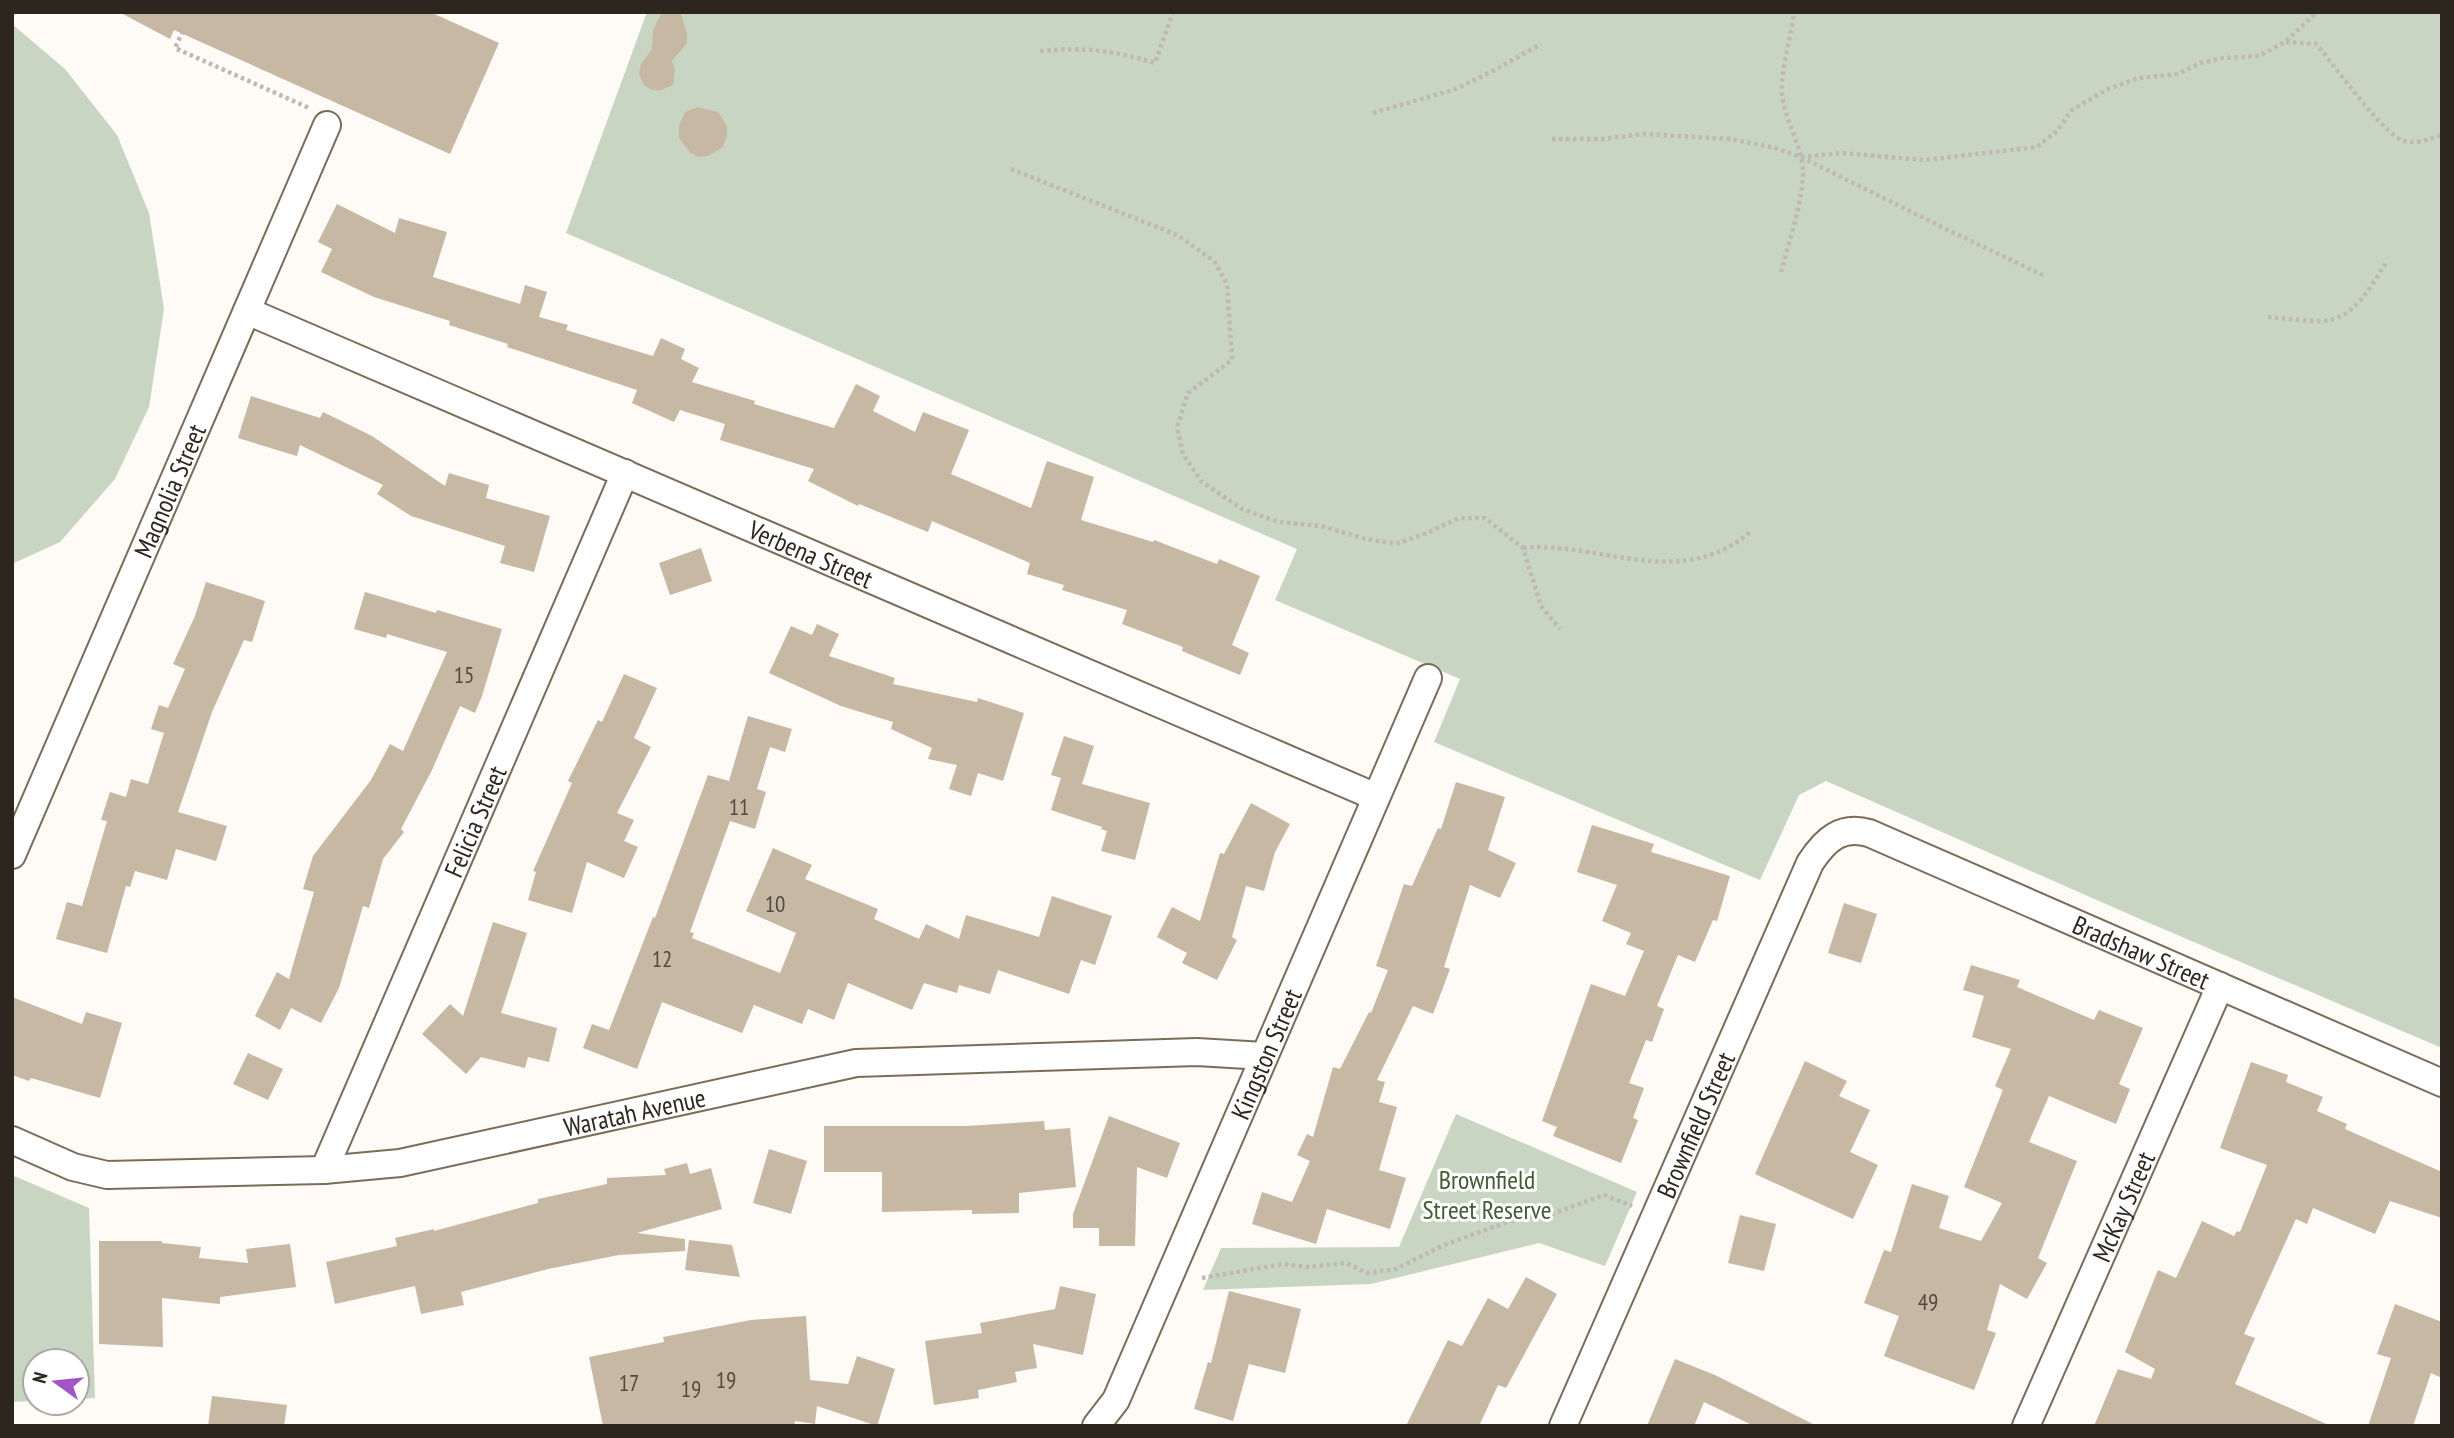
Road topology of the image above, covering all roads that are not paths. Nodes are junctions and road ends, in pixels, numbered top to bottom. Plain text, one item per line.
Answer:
1 (322, 118) road end
2 (247, 311) junction
3 (625, 473) junction
4 (1428, 678) dead end
5 (1376, 797) junction
6 (1839, 834) joint
7 (12, 855) edge
8 (2220, 986) junction
9 (1264, 1056) junction
10 (2442, 1083) edge
11 (12, 1140) edge
12 (324, 1170) junction
13 (1096, 1426) edge
14 (1563, 1426) edge
15 (2026, 1426) edge

1 - 2 street, Magnolia Street
2 - 3 street, Verbena Street
2 - 7 street, Magnolia Street
3 - 5 street, Verbena Street
3 - 12 street, Felicia Street
4 - 5 street, Kingston Street
5 - 9 street, Kingston Street
6 - 8 street, Bradshaw Street
6 - 14 street, Brownfield Street
8 - 10 street, Bradshaw Street
8 - 15 street, McKay Street
9 - 12 street, Waratah Avenue
9 - 13 street, Kingston Street
11 - 12 street, Waratah Avenue

